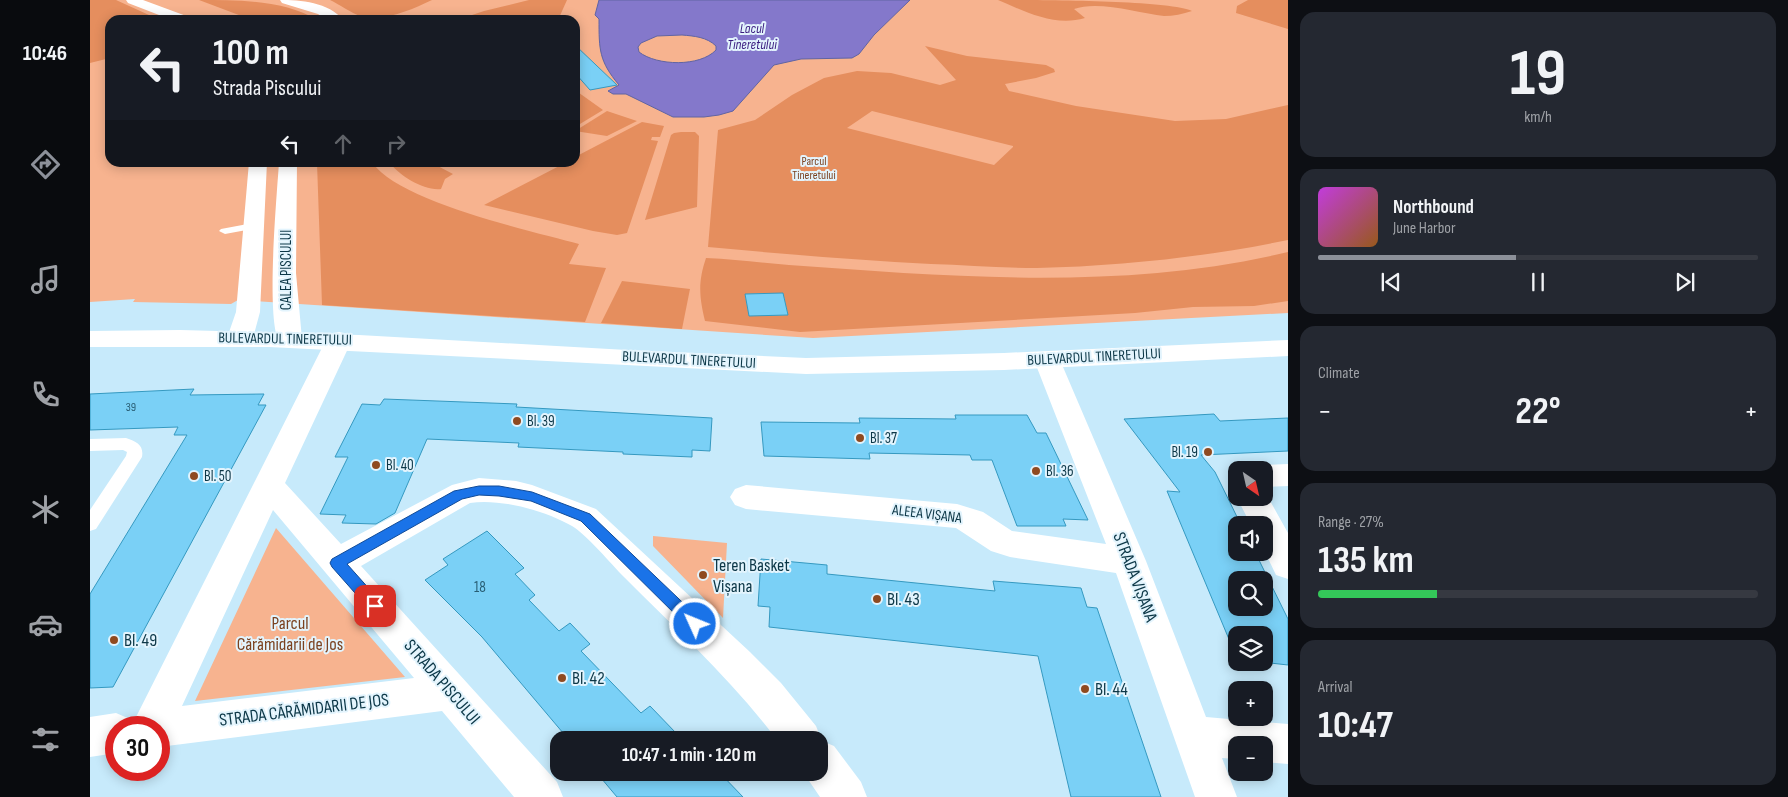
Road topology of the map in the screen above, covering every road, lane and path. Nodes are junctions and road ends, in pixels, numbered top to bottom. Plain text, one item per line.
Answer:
1 (132, 0) edge
2 (286, 0) edge
3 (171, 15) edge
4 (328, 15) edge
5 (258, 167) edge
6 (288, 167) edge
7 (287, 200) junction
8 (254, 216) junction
9 (225, 225) dead end
10 (285, 244) junction
11 (252, 250) junction
12 (240, 338) junction
13 (90, 339) edge
14 (289, 339) junction
15 (339, 340) junction
16 (1288, 348) edge
17 (1047, 360) junction
18 (90, 445) edge
19 (1288, 475) edge
20 (1273, 476) edge
21 (268, 484) junction
22 (746, 497) dead end
23 (1256, 506) edge
24 (90, 524) edge
25 (1129, 561) junction
26 (337, 563) junction
27 (1288, 565) edge
28 (451, 692) junction
29 (157, 716) edge
30 (170, 726) edge
31 (795, 731) edge
32 (105, 735) edge
33 (1194, 736) junction
34 (90, 737) edge
35 (1288, 744) edge
36 (828, 773) edge
37 (542, 797) edge
38 (846, 797) edge
39 (1216, 797) edge

1 - 3 street
2 - 4 street
5 - 8 street
6 - 7 street, CALEA PISCULUI
7 - 8 street
7 - 10 street, CALEA PISCULUI
8 - 9 lane
8 - 11 street
10 - 11 street
10 - 14 street, CALEA PISCULUI
11 - 12 street
12 - 13 street, BULEVARDUL TINERETULUI
12 - 14 street, BULEVARDUL TINERETULUI
14 - 15 street, BULEVARDUL TINERETULUI
15 - 17 street, BULEVARDUL TINERETULUI
15 - 21 street
16 - 17 street, BULEVARDUL TINERETULUI
17 - 25 street, STRADA VIȘANA
18 - 24 lane
19 - 20 street
21 - 26 street, STRADA PISCULUI
21 - 29 street
22 - 25 street, ALEEA VIȘANA
23 - 27 street
25 - 33 street, STRADA VIȘANA
26 - 28 street, STRADA PISCULUI
26 - 31 street
28 - 30 street, STRADA CĂRĂMIDARII DE JOS
28 - 37 street, STRADA PISCULUI
32 - 34 street
33 - 35 street
33 - 39 street, STRADA VIȘANA
36 - 38 street

